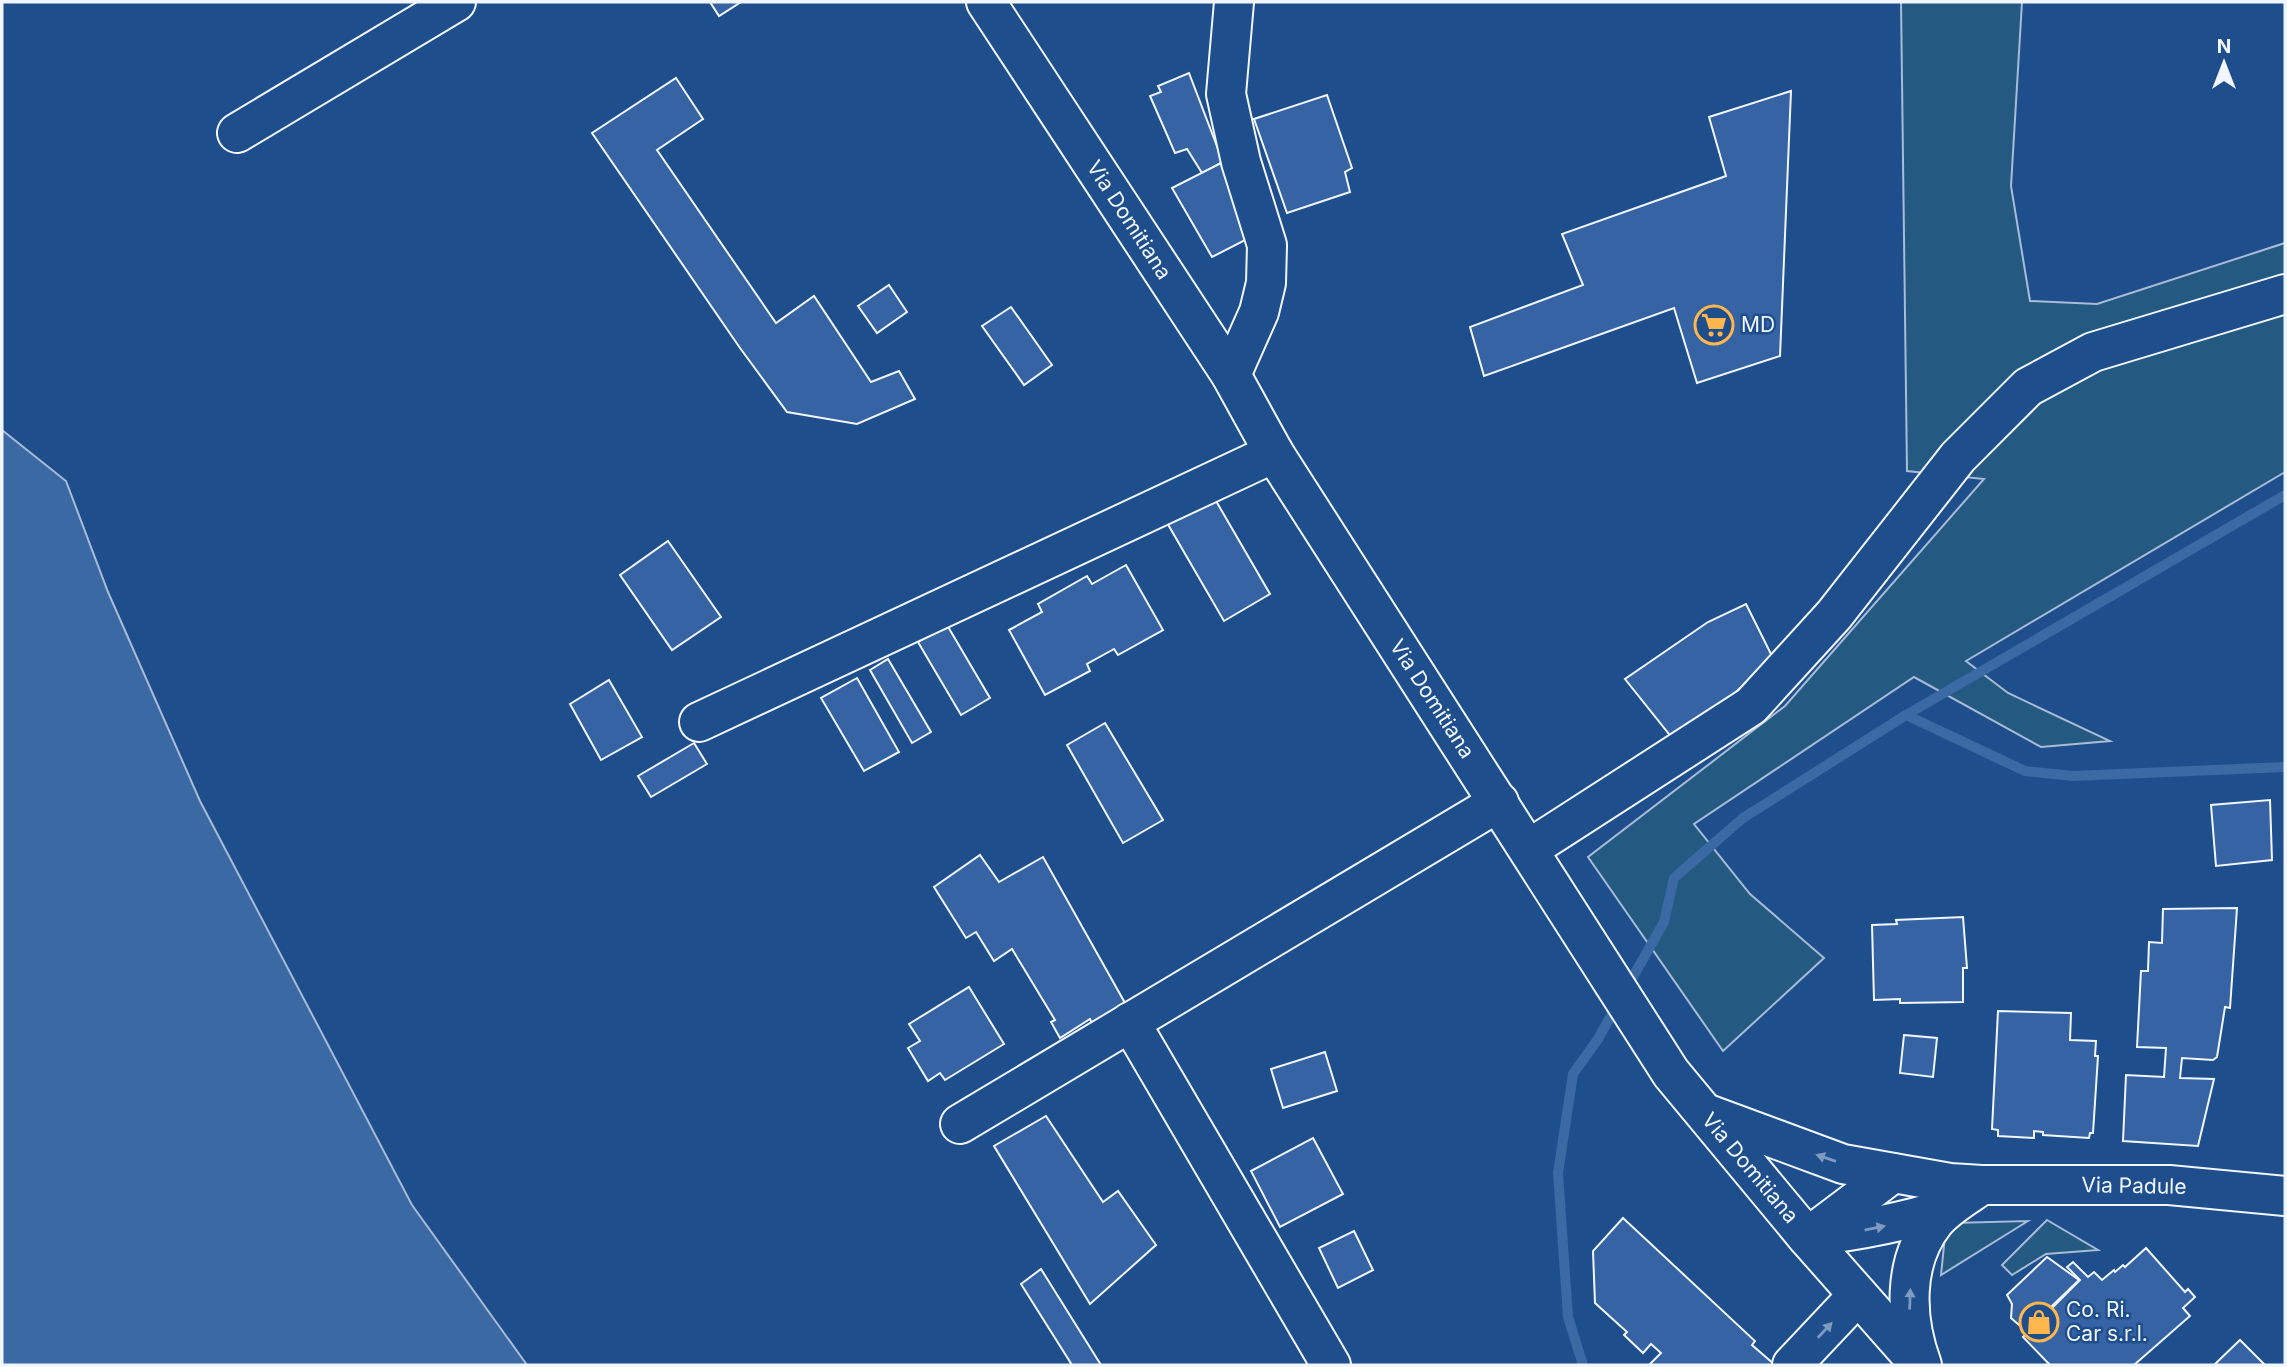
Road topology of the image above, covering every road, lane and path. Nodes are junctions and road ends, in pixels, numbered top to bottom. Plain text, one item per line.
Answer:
1 (456, 2) edge
2 (986, 2) edge
3 (1234, 2) edge
4 (237, 134) dead end
5 (2285, 294) edge
6 (1231, 375) junction
7 (1274, 453) junction
8 (699, 722) dead end
9 (1499, 802) junction
10 (1529, 849) junction
11 (1130, 1022) junction
12 (1705, 1113) junction
13 (960, 1124) dead end
14 (1893, 1173) junction
15 (1982, 1185) junction
16 (2285, 1196) edge
17 (1948, 1208) junction
18 (1807, 1237) junction
19 (1858, 1295) junction
20 (1331, 1365) edge
21 (1792, 1365) edge
22 (1921, 1365) edge

1 - 4 street
2 - 6 street, Via Domitiana
3 - 6 street
5 - 10 street
6 - 7 street, Via Domitiana
7 - 8 street
7 - 9 street, Via Domitiana
9 - 10 street, Via Domitiana
9 - 11 street
10 - 12 street, Via Domitiana
11 - 13 street
11 - 20 street
14 -> 12 street, Via Padule
12 - 18 street, Via Domitiana
14 - 15 street, Via Padule
14 - 18 street
15 - 16 street, Via Padule
15 - 17 street
18 -> 17 street
22 -> 17 street
18 - 19 street, Via Domitiana
21 -> 19 street
19 - 22 street, Via Domitiana

